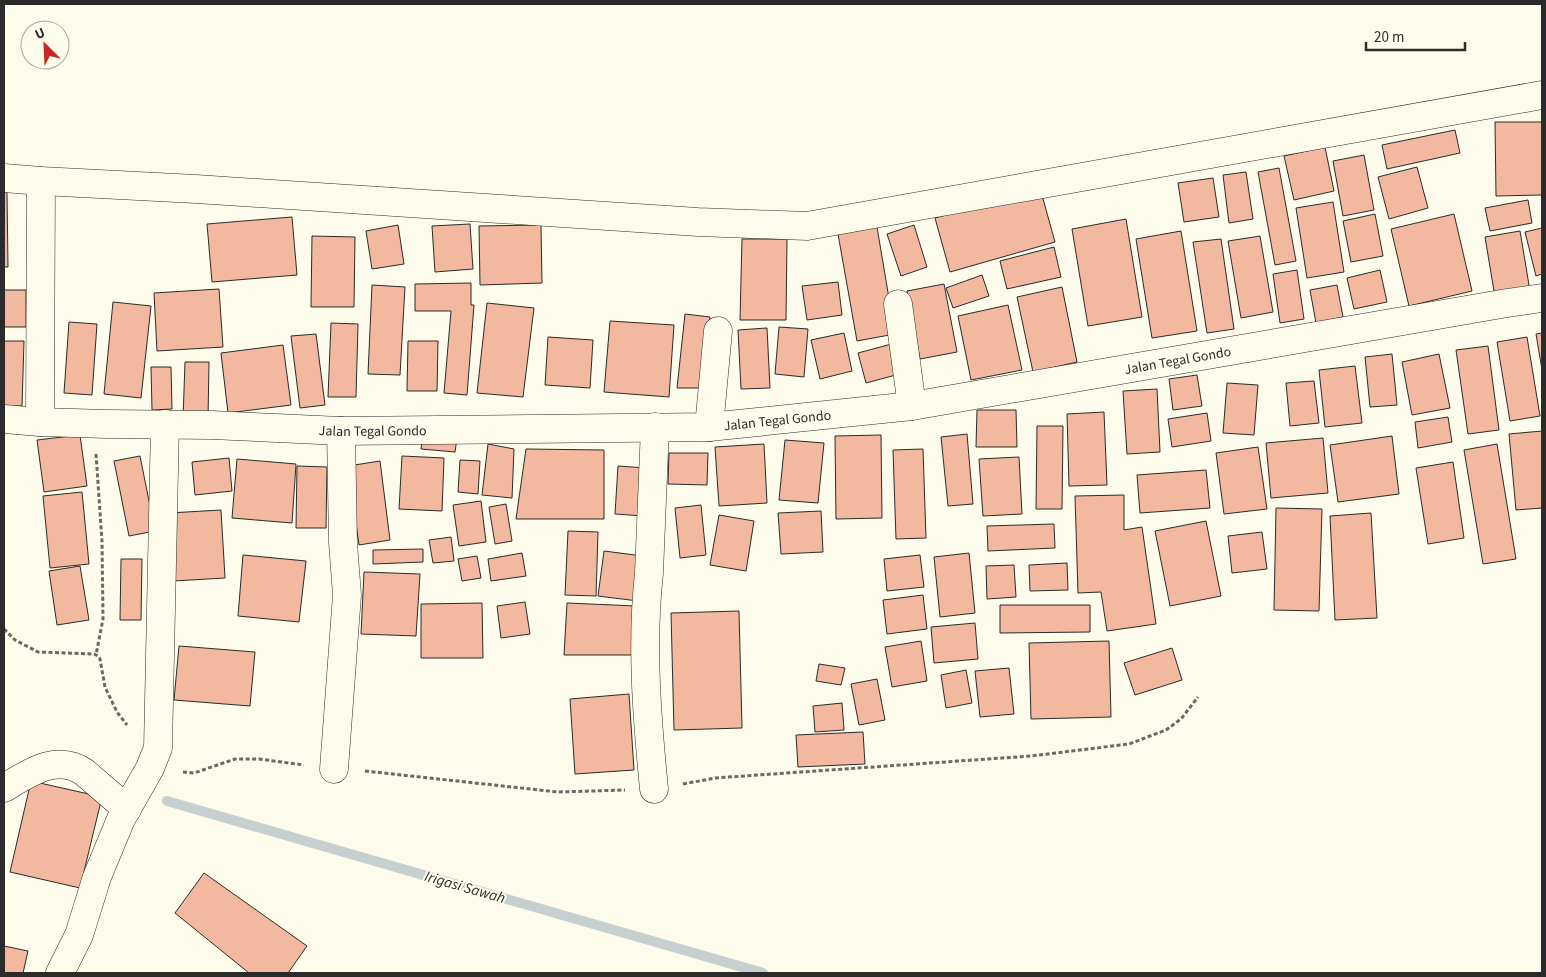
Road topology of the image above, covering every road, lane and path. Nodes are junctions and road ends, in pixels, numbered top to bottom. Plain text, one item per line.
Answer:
1 (1542, 95) edge
2 (4, 178) edge
3 (41, 181) junction
4 (1542, 298) edge
5 (898, 304) dead end
6 (718, 331) dead end
7 (912, 406) junction
8 (4, 420) edge
9 (40, 422) junction
10 (93, 424) junction
11 (165, 424) junction
12 (655, 427) junction
13 (709, 427) junction
14 (341, 431) junction
15 (4, 629) edge
16 (96, 655) junction
17 (335, 756) dead end
18 (153, 763) junction
19 (652, 776) dead end
20 (4, 788) edge
21 (129, 806) junction
22 (60, 973) edge

1 - 3 street
2 - 3 street
3 - 9 street
4 - 7 street, Jalan Tegal Gondo
5 - 7 street
6 - 13 street
7 - 13 street, Jalan Tegal Gondo
8 - 9 street, Jalan Tegal Gondo
9 - 10 street, Jalan Tegal Gondo
10 - 11 street, Jalan Tegal Gondo
10 - 16 path
11 - 14 street, Jalan Tegal Gondo
11 - 18 street
12 - 13 street, Jalan Tegal Gondo
12 - 14 street, Jalan Tegal Gondo
12 - 19 street
14 - 17 street
15 - 16 path
16 - 18 path
18 - 21 street
20 - 21 street
21 - 22 street

